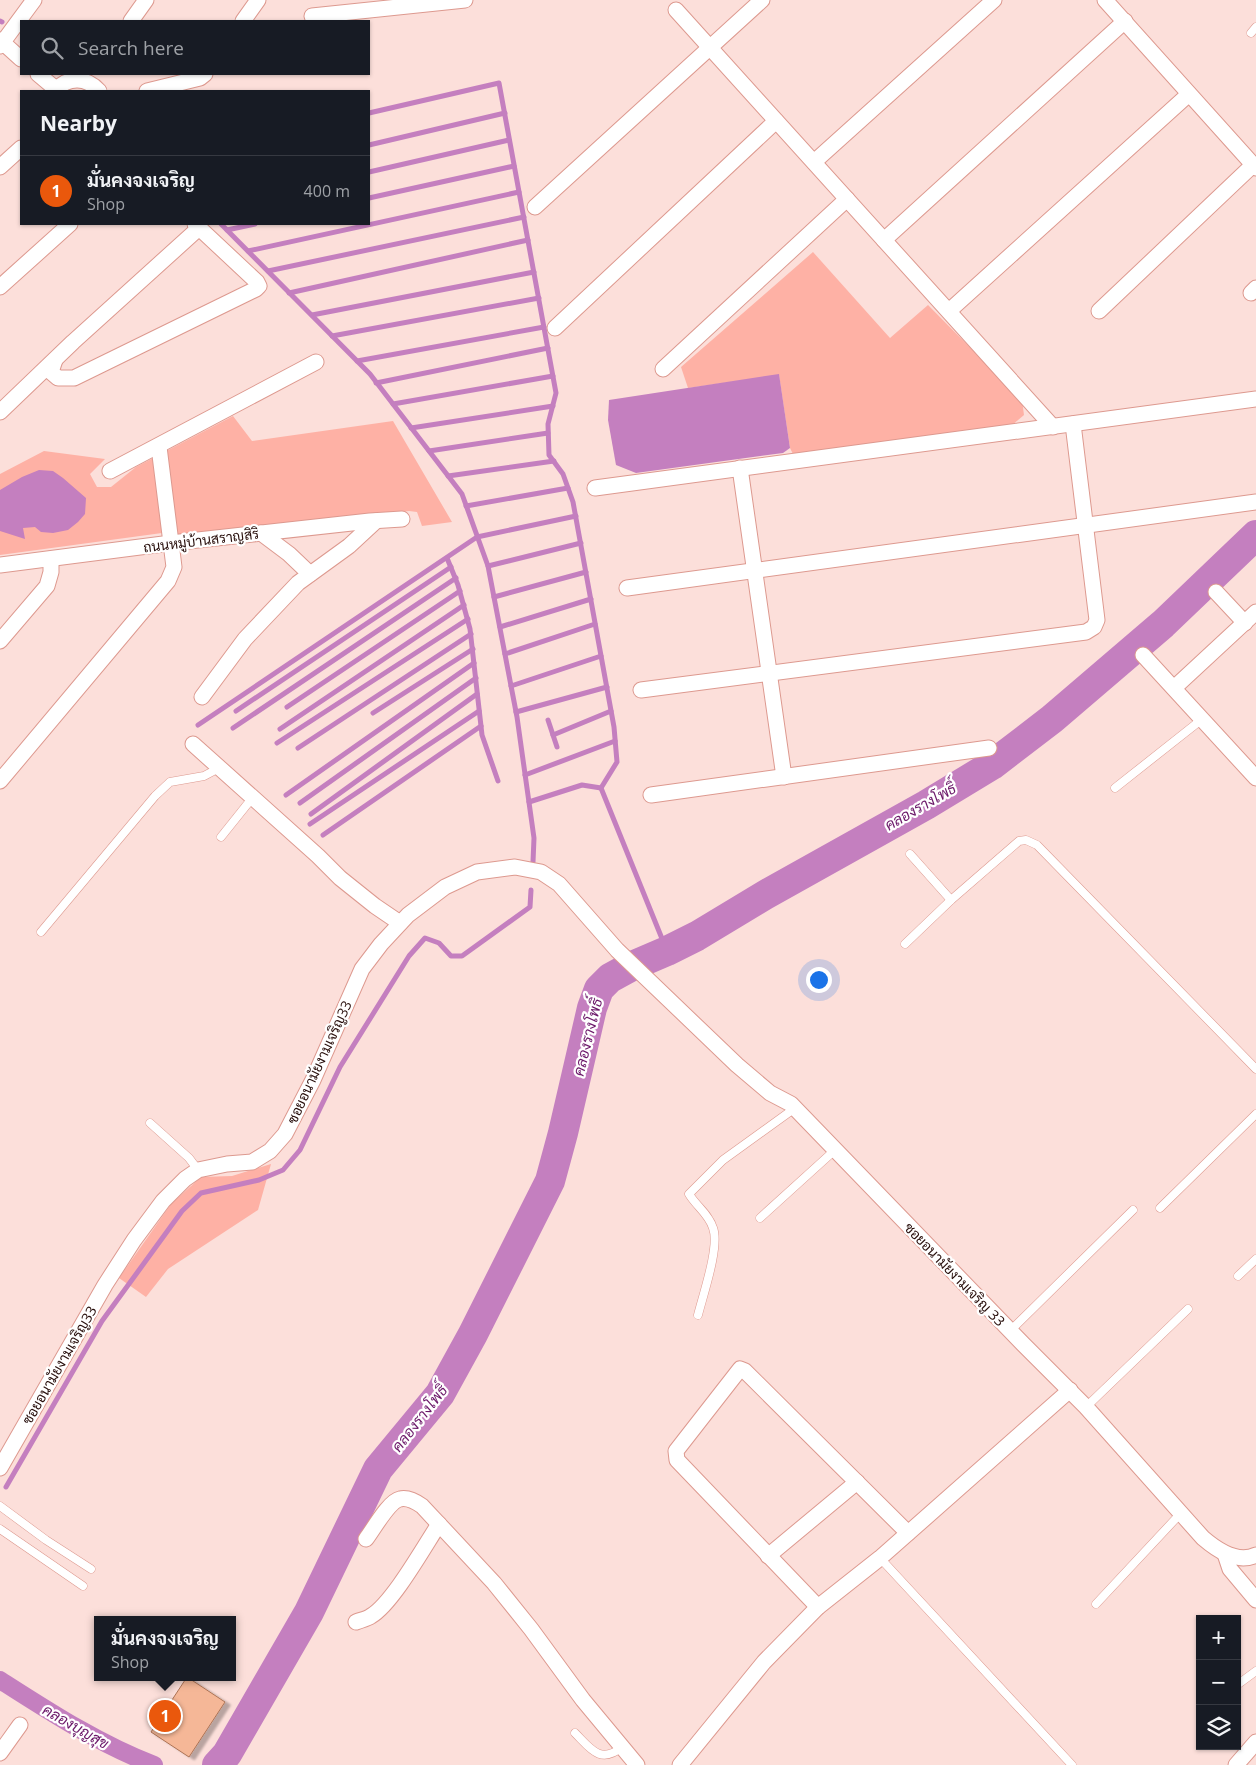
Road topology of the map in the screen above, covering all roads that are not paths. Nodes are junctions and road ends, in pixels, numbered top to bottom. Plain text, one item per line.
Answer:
1 (34, 0) edge
2 (146, 0) edge
3 (258, 0) edge
4 (465, 0) edge
5 (762, 0) edge
6 (994, 0) edge
7 (1105, 0) edge
8 (676, 10) dead end
9 (312, 16) dead end
10 (132, 20) edge
11 (244, 20) edge
12 (1125, 21) junction
13 (1, 43) edge
14 (710, 48) junction
15 (20, 57) edge
16 (39, 75) edge
17 (204, 75) edge
18 (94, 82) edge
19 (55, 90) edge
20 (57, 90) edge
21 (151, 90) edge
22 (1189, 94) junction
23 (776, 121) junction
24 (20, 149) edge
25 (814, 162) junction
26 (1254, 166) edge
27 (0, 167) edge
28 (847, 199) junction
29 (535, 207) dead end
30 (69, 225) edge
31 (197, 226) edge
32 (884, 240) junction
33 (0, 287) edge
34 (949, 311) junction
35 (1099, 311) dead end
36 (555, 328) dead end
37 (55, 360) junction
38 (316, 362) dead end
39 (662, 368) dead end
40 (1256, 399) edge
41 (0, 412) edge
42 (1073, 424) junction
43 (1053, 426) junction
44 (159, 447) junction
45 (740, 468) junction
46 (110, 472) dead end
47 (595, 488) dead end
48 (1256, 502) edge
49 (402, 519) dead end
50 (376, 521) junction
51 (1085, 526) junction
52 (261, 533) junction
53 (171, 543) junction
54 (51, 559) junction
55 (0, 565) edge
56 (754, 570) junction
57 (310, 574) junction
58 (627, 588) dead end
59 (1216, 592) dead end
60 (1256, 612) edge
61 (1245, 623) junction
62 (0, 641) edge
63 (1143, 655) dead end
64 (769, 673) junction
65 (1174, 688) junction
66 (641, 690) dead end
67 (202, 697) dead end
68 (1201, 720) junction
69 (193, 744) dead end
70 (989, 748) dead end
71 (219, 768) junction
72 (784, 777) junction
73 (1256, 778) edge
74 (0, 780) edge
75 (1115, 788) dead end
76 (651, 796) dead end
77 (253, 798) junction
78 (221, 837) dead end
79 (910, 854) dead end
80 (951, 900) junction
81 (400, 923) junction
82 (41, 932) dead end
83 (905, 944) dead end
84 (652, 984) joint
85 (1256, 1069) edge
86 (795, 1108) junction
87 (1256, 1114) edge
88 (150, 1122) dead end
89 (835, 1150) junction
90 (198, 1170) junction
91 (1160, 1208) dead end
92 (1133, 1210) dead end
93 (760, 1218) dead end
94 (1256, 1259) edge
95 (1238, 1276) dead end
96 (1188, 1309) dead end
97 (698, 1315) dead end
98 (1010, 1331) junction
99 (1070, 1390) junction
100 (1086, 1406) junction
101 (0, 1468) edge
102 (857, 1482) junction
103 (0, 1506) edge
104 (1181, 1513) junction
105 (438, 1524) junction
106 (0, 1529) edge
107 (908, 1533) junction
108 (366, 1539) dead end
109 (1225, 1554) junction
110 (1256, 1554) edge
111 (768, 1556) junction
112 (880, 1558) junction
113 (92, 1568) dead end
114 (83, 1586) dead end
115 (1256, 1600) edge
116 (1096, 1604) dead end
117 (818, 1607) junction
118 (356, 1622) dead end
119 (1256, 1671) edge
120 (1241, 1682) edge
121 (20, 1725) dead end
122 (575, 1733) dead end
123 (1256, 1742) edge
124 (622, 1747) junction
125 (0, 1753) edge
126 (637, 1765) edge
127 (680, 1765) edge
128 (1072, 1765) edge
129 (1236, 1765) edge

1 - 13 street
2 - 10 street
3 - 11 street
4 - 9 street
5 - 14 street
6 - 25 street
7 - 12 street
8 - 14 street
12 - 22 street
12 - 32 street
13 - 15 street
14 - 23 street
14 - 29 street
16 - 19 street
17 - 21 street
18 - 20 street
22 - 26 street
22 - 34 street
23 - 25 street
23 - 36 street
24 - 27 street
25 - 28 street
26 - 35 street
28 - 32 street
28 - 39 street
30 - 33 street
31 - 37 street
31 - 37 street
32 - 34 street
34 - 43 street
37 - 41 street
38 - 44 street
40 - 42 street
42 - 43 street
42 - 51 street
43 - 45 street
44 - 46 street
44 - 53 street
45 - 47 street
45 - 56 street
48 - 51 street
49 - 50 street, ถนนหมู่บ้านสราญสิริ
50 - 52 street, ถนนหมู่บ้านสราญสิริ
50 - 57 street
51 - 56 street
51 - 64 street
52 - 53 street, ถนนหมู่บ้านสราญสิริ
52 - 57 street
53 - 54 street, ถนนหมู่บ้านสราญสิริ
53 - 74 street
54 - 55 street, ถนนหมู่บ้านสราญสิริ
54 - 62 street
56 - 58 street
56 - 64 street
57 - 67 street
59 - 61 street
60 - 61 street
61 - 65 street
63 - 65 street
64 - 66 street
64 - 72 street
65 - 68 street
68 - 73 street
68 - 75 lane
69 - 71 street
70 - 72 street
71 - 77 street
71 - 82 lane
72 - 76 street
77 - 78 lane
77 - 81 street
79 - 80 lane
80 - 83 lane
80 - 85 lane
81 - 84 street, ซอยอนามัยงามเจริญ33
81 - 90 street, ซอยอนามัยงามเจริญ33
84 - 86 street, ซอยอนามัยงามเจริญ 33
86 - 89 street, ซอยอนามัยงามเจริญ 33
86 - 97 lane
87 - 91 lane
88 - 90 lane
89 - 93 lane
89 - 98 street, ซอยอนามัยงามเจริญ 33
90 - 101 street, ซอยอนามัยงามเจริญ33
92 - 98 lane
94 - 95 lane
96 - 100 lane
98 - 99 street, ซอยอนามัยงามเจริญ 33
99 - 100 street, ซอยอนามัยงามเจริญ 33
99 - 107 street
100 - 104 street, ซอยอนามัยงามเจริญ 33
102 - 107 street
102 - 111 street
102 - 111 street
103 - 113 lane
104 - 109 street, ซอยอนามัยงามเจริญ 33
104 - 116 lane
105 - 108 street
105 - 118 street
105 - 124 street
106 - 114 lane
107 - 112 street
109 - 110 street
109 - 115 street
111 - 117 street
112 - 117 street
112 - 128 lane
117 - 127 street
119 - 120 lane
121 - 125 street
122 - 124 lane
123 - 129 street
124 - 126 street

